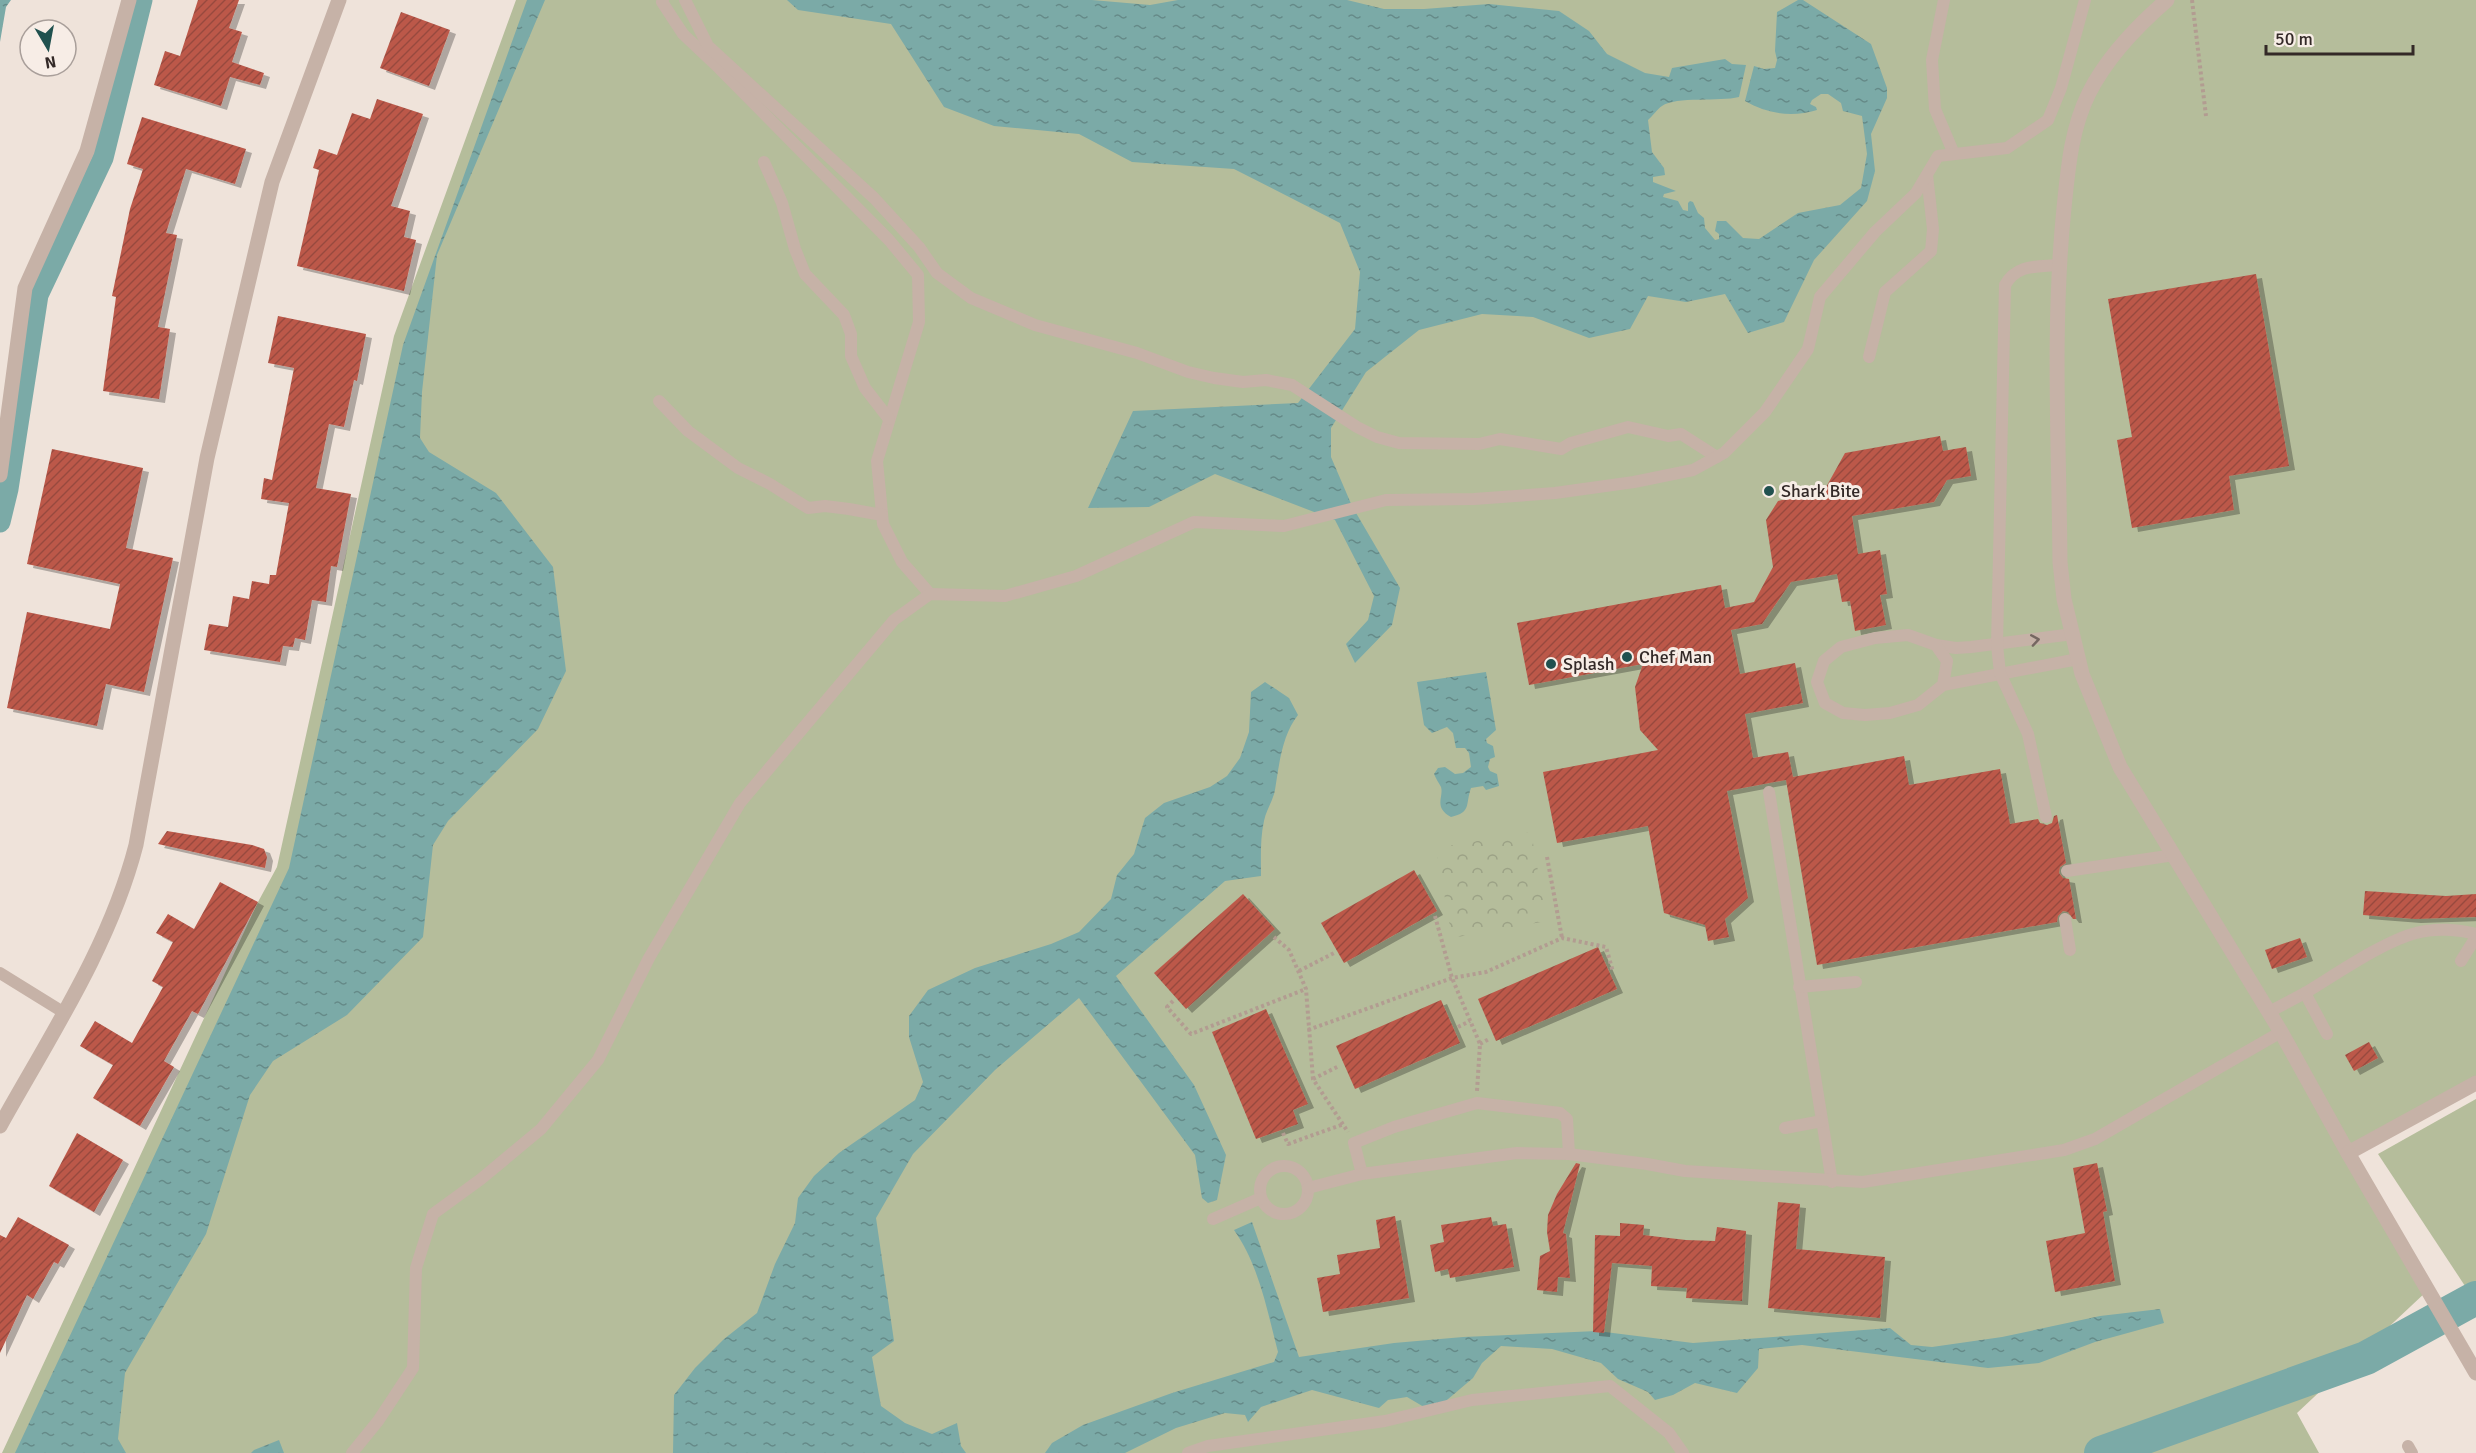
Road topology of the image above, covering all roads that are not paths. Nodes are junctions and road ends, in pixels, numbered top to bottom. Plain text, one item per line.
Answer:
1 (129, 0) edge
2 (339, 0) edge
3 (663, 0) edge
4 (685, 0) edge
5 (1944, 0) edge
6 (2085, 0) edge
7 (2167, 0) edge
8 (1954, 154) junction
9 (764, 162) dead end
10 (1927, 175) junction
11 (2058, 265) junction
12 (1869, 357) dead end
13 (659, 401) dead end
14 (889, 419) junction
15 (1717, 457) junction
16 (0, 475) edge
17 (882, 515) junction
18 (930, 594) junction
19 (2073, 634) junction
20 (1936, 645) junction
21 (1997, 645) junction
22 (2078, 659) junction
23 (2000, 673) junction
24 (1943, 685) junction
25 (1769, 792) dead end
26 (2046, 817) dead end
27 (2174, 855) junction
28 (2067, 871) dead end
29 (2065, 919) dead end
30 (2476, 935) edge
31 (2070, 950) dead end
32 (2461, 961) dead end
33 (0, 973) edge
34 (1856, 982) dead end
35 (1799, 987) junction
36 (2305, 993) junction
37 (63, 1012) junction
38 (2269, 1012) junction
39 (2281, 1032) junction
40 (2327, 1034) dead end
41 (2476, 1083) edge
42 (1822, 1121) junction
43 (0, 1126) edge
44 (1785, 1128) dead end
45 (2348, 1153) junction
46 (1569, 1154) junction
47 (1362, 1174) junction
48 (1832, 1182) junction
49 (1308, 1188) junction
50 (1261, 1198) junction
51 (1213, 1219) dead end
52 (2475, 1370) edge
53 (351, 1453) edge
54 (1188, 1453) edge
55 (1683, 1453) edge

1 - 16 street
2 - 37 street
3 - 14 lane
4 - 15 lane
5 - 8 lane
6 - 8 lane
7 - 11 street
8 - 10 lane
9 - 14 lane
10 - 12 lane
10 - 15 lane
11 - 19 street
11 - 21 lane
13 - 17 lane
14 - 17 lane
15 - 18 lane
17 - 18 lane
18 - 53 lane
21 -> 19 lane
19 - 22 street
20 - 21 lane
20 - 24 lane
20 - 24 lane
21 - 23 lane
22 - 23 lane
22 - 27 street
23 - 24 lane
23 - 26 lane
25 - 35 lane
27 - 28 lane
27 - 38 street
29 - 31 lane
30 - 32 lane
30 - 36 lane
33 - 37 lane
34 - 35 lane
35 - 42 lane
36 - 38 lane
36 - 40 lane
37 - 43 street
38 - 39 street
39 - 45 street
39 - 48 lane
41 - 45 street
42 - 44 lane
42 - 48 lane
45 - 52 street
46 - 47 lane
46 - 47 lane
46 - 48 lane
47 - 49 lane
49 - 50 lane
49 - 50 lane
50 - 51 lane
54 - 55 lane

